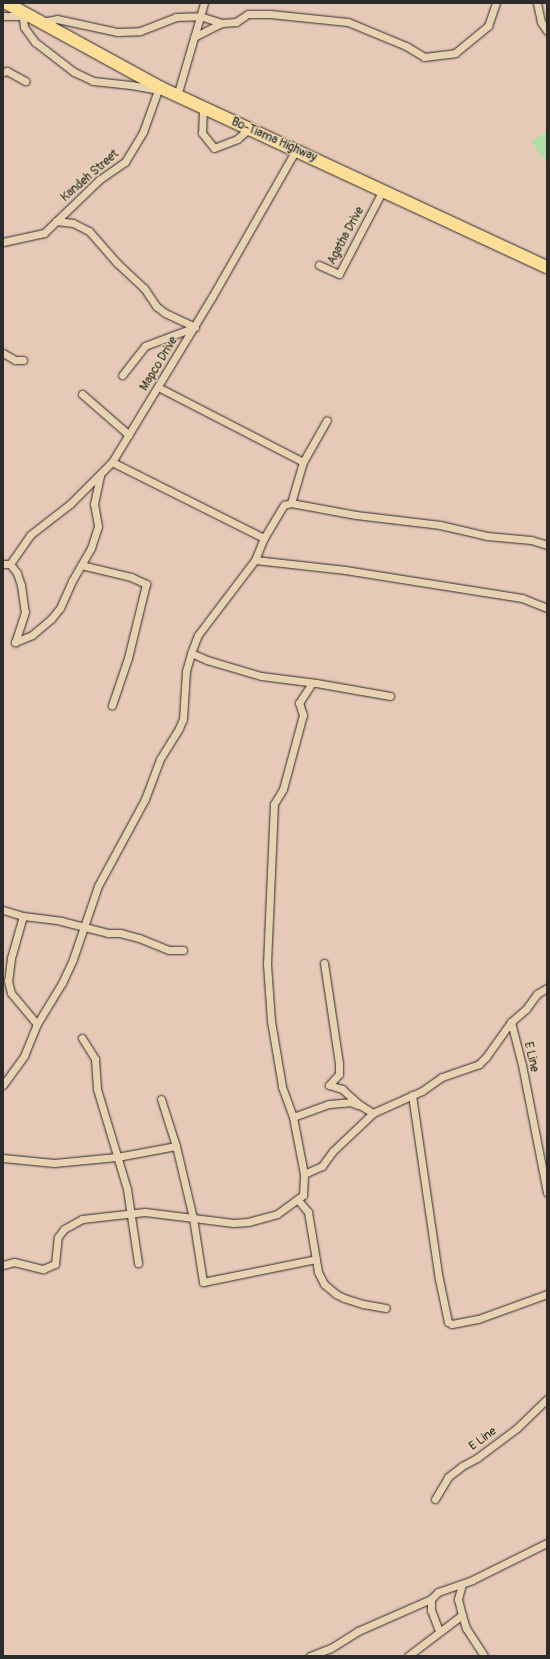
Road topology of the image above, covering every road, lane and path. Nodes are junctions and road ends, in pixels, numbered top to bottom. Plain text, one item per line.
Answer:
1 (6, 3) edge
2 (204, 3) edge
3 (496, 3) edge
4 (537, 3) edge
5 (21, 14) junction
6 (3, 16) edge
7 (200, 16) junction
8 (39, 23) junction
9 (222, 24) junction
10 (547, 31) edge
11 (194, 37) junction
12 (3, 72) edge
13 (24, 81) dead end
14 (159, 89) junction
15 (177, 96) junction
16 (203, 108) junction
17 (249, 129) junction
18 (296, 150) junction
19 (383, 190) junction
20 (56, 221) junction
21 (3, 242) edge
22 (319, 265) dead end
23 (547, 267) edge
24 (195, 327) junction
25 (3, 354) edge
26 (23, 360) dead end
27 (122, 375) dead end
28 (158, 387) junction
29 (82, 394) dead end
30 (327, 420) dead end
31 (129, 435) junction
32 (112, 462) junction
33 (303, 462) junction
34 (100, 475) junction
35 (291, 503) junction
36 (264, 538) junction
37 (547, 545) edge
38 (255, 560) junction
39 (7, 564) edge
40 (81, 565) junction
41 (547, 608) edge
42 (191, 653) junction
43 (312, 683) junction
44 (390, 696) dead end
45 (112, 705) dead end
46 (3, 910) edge
47 (23, 916) junction
48 (83, 928) junction
49 (183, 950) dead end
50 (324, 963) dead end
51 (547, 988) edge
52 (511, 1022) junction
53 (37, 1024) junction
54 (82, 1038) dead end
55 (3, 1085) edge
56 (412, 1095) junction
57 (161, 1099) dead end
58 (360, 1106) junction
59 (373, 1113) junction
60 (293, 1117) junction
61 (176, 1146) junction
62 (117, 1157) junction
63 (3, 1158) edge
64 (304, 1174) junction
65 (547, 1192) edge
66 (298, 1200) junction
67 (132, 1214) junction
68 (193, 1218) junction
69 (316, 1258) junction
70 (138, 1263) dead end
71 (3, 1265) edge
72 (547, 1294) edge
73 (386, 1308) dead end
74 (547, 1399) edge
75 (436, 1499) dead end
76 (547, 1543) edge
77 (462, 1584) junction
78 (431, 1598) junction
79 (462, 1615) junction
80 (439, 1631) junction
81 (310, 1656) edge
82 (408, 1656) edge
83 (484, 1656) edge

1 - 5 highway, Bo-Tiama Highway
2 - 7 street
3 - 9 street
4 - 10 street
5 - 6 street
5 - 8 highway, Bo-Tiama Highway
5 - 14 street
7 - 8 street
7 - 9 street
7 - 11 street
8 - 14 highway, Bo-Tiama Highway
9 - 11 street
11 - 15 street
12 - 13 street
14 - 15 highway, Bo-Tiama Highway
14 - 20 street, Kandeh Street
15 - 16 highway, Bo-Tiama Highway
16 - 17 highway, Bo-Tiama Highway
16 - 17 street
17 - 18 highway, Bo-Tiama Highway
18 - 19 highway, Bo-Tiama Highway
18 - 24 street, Mapco Drive
19 - 22 street, Agatha Drive
19 - 23 highway, Bo-Tiama Highway
20 - 21 street, Kandeh Street
20 - 24 street
24 - 27 street
24 - 28 street, Mapco Drive
25 - 26 street
28 - 31 street, Mapco Drive
28 - 33 street
29 - 31 street
30 - 33 street
31 - 32 street, Mapco Drive
32 - 34 street, Mapco Drive
32 - 36 street
33 - 35 street
34 - 39 street, Mapco Drive
34 - 40 street
35 - 36 street
35 - 37 street
36 - 38 street
38 - 41 street
38 - 42 street
39 - 40 street
40 - 45 street
42 - 43 street
42 - 48 street
43 - 44 street
43 - 60 street
46 - 47 street
47 - 48 street
47 - 53 street
48 - 49 street
48 - 53 street
50 - 58 street
51 - 52 street
52 - 56 street
52 - 65 street, E Line
53 - 55 street
54 - 62 street
56 - 59 street
56 - 72 street
57 - 61 street
58 - 59 street
58 - 60 street
59 - 64 street
60 - 64 street
61 - 62 street
61 - 68 street
62 - 63 street
62 - 67 street
64 - 66 street
66 - 68 street
66 - 69 street
67 - 68 street
67 - 70 street
67 - 71 street
68 - 69 street
69 - 73 street
74 - 75 street, E Line
76 - 77 street
77 - 78 street
77 - 79 street
78 - 80 street
78 - 81 street
79 - 80 street
79 - 83 street
80 - 82 street

